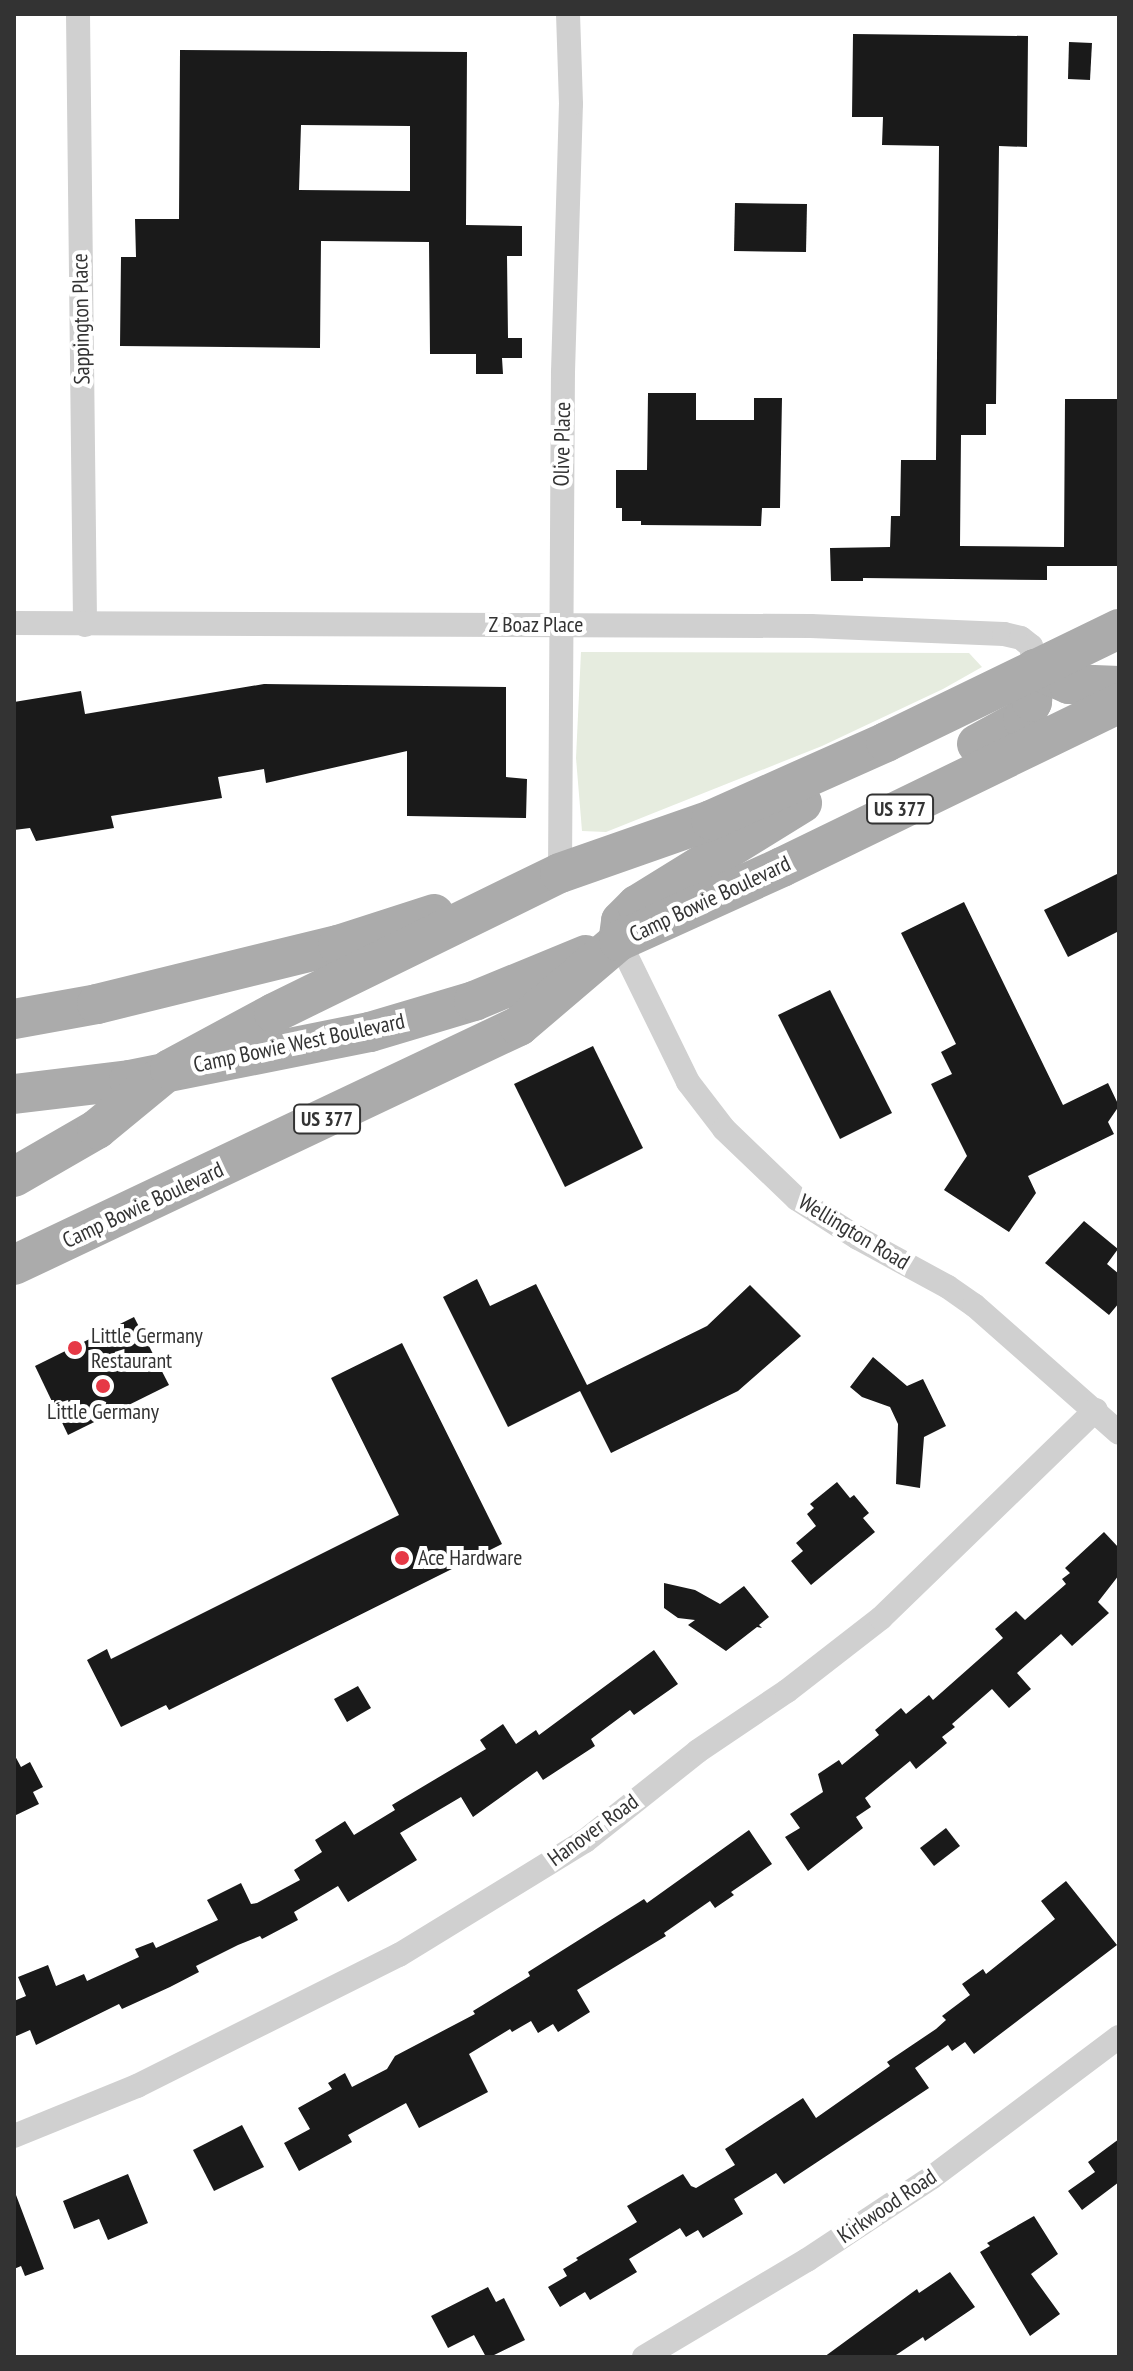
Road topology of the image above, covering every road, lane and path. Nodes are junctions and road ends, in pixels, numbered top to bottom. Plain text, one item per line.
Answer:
1 (78, 14) edge
2 (568, 14) edge
3 (14, 623) edge
4 (85, 625) junction
5 (563, 625) junction
6 (1119, 629) edge
7 (1035, 669) junction
8 (1119, 686) edge
9 (1119, 703) edge
10 (886, 742) junction
11 (846, 836) junction
12 (560, 873) junction
13 (619, 941) junction
14 (14, 1019) edge
15 (170, 1069) junction
16 (14, 1094) edge
17 (14, 1177) edge
18 (14, 1265) edge
19 (1096, 1410) junction
20 (1119, 1433) edge
21 (1119, 2037) edge
22 (14, 2136) edge
23 (644, 2357) edge

1 - 4 street, Sappington Place
2 - 5 street, Olive Place
3 - 4 street, Z Boaz Place
4 - 5 street, Z Boaz Place
5 - 7 street, Z Boaz Place
5 - 12 street, Olive Place
6 - 7 main road
7 - 8 main road
7 - 10 main road
7 - 11 main road
9 - 11 main road, Camp Bowie Boulevard / US 377
10 - 12 main road
10 - 13 main road
11 - 13 main road, Camp Bowie Boulevard / US 377
12 - 14 main road
12 - 15 main road
13 - 15 main road, Camp Bowie West Boulevard
13 - 18 main road, Camp Bowie Boulevard / US 377
13 - 19 street, Wellington Road
15 - 16 main road, Camp Bowie West Boulevard
15 - 17 main road
19 - 20 street, Wellington Road
19 - 22 street, Hanover Road
21 - 23 street, Kirkwood Road

